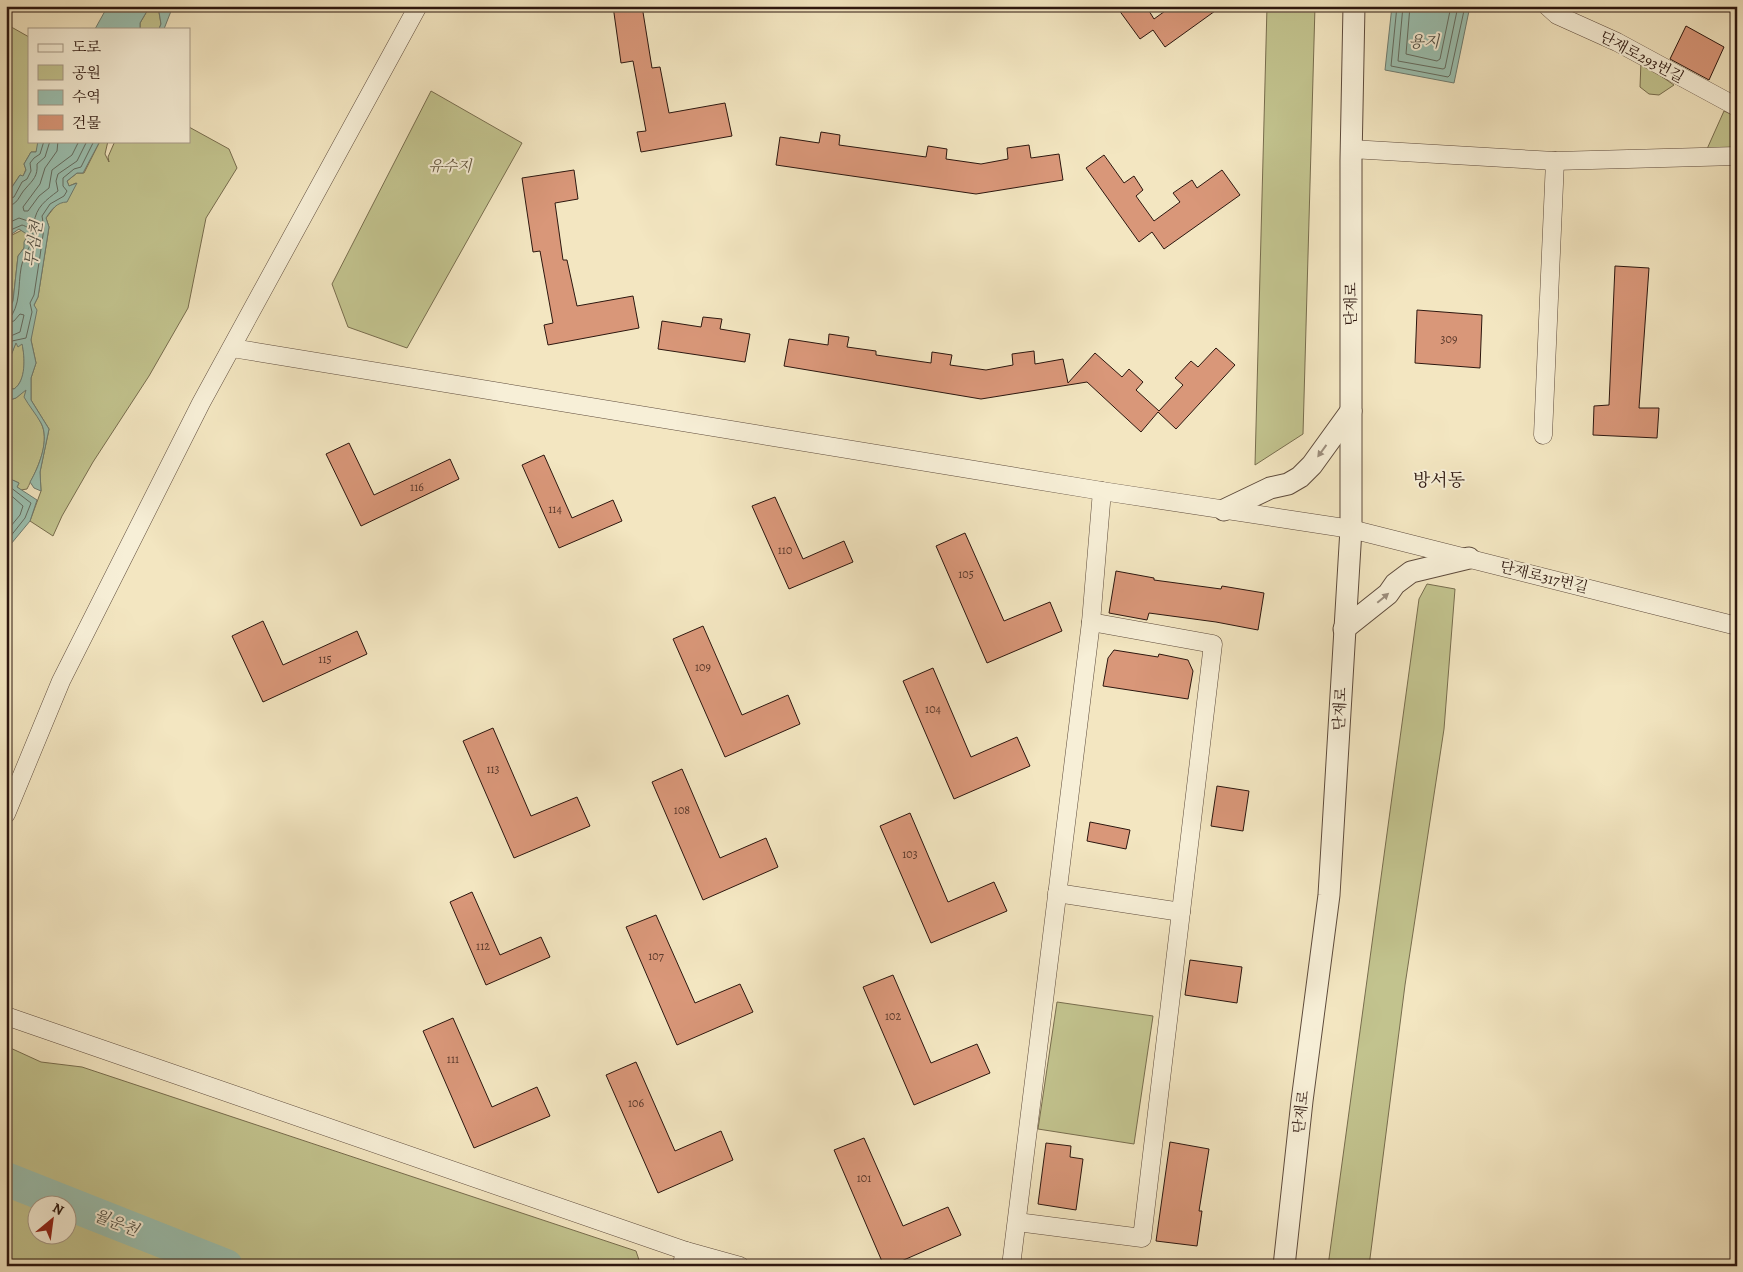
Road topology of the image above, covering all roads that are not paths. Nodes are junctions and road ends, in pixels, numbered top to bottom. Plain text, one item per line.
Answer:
1 (418, 6) edge
2 (1354, 6) edge
3 (1547, 6) edge
4 (1737, 107) edge
5 (1351, 149) junction
6 (1737, 156) edge
7 (1555, 161) junction
8 (232, 348) junction
9 (1351, 412) junction
10 (1544, 435) dead end
11 (1102, 491) junction
12 (1224, 510) junction
13 (1350, 529) junction
14 (1469, 558) junction
15 (1091, 622) junction
16 (1737, 626) edge
17 (1344, 628) junction
18 (6, 814) edge
19 (1057, 893) junction
20 (1181, 912) junction
21 (6, 1016) edge
22 (1017, 1222) junction
23 (684, 1259) edge
24 (740, 1266) edge
25 (1011, 1266) edge
26 (1284, 1266) edge

1 - 8 street
2 - 5 street, 단재로
3 - 4 street, 단재로293번길
5 - 7 street
5 - 9 street, 단재로
6 - 7 street
7 - 10 street
8 - 11 street, 단재로317번길
8 - 18 street
9 -> 12 street
9 - 13 street, 단재로
11 - 12 street, 단재로317번길
11 - 15 street
12 - 13 street, 단재로317번길
13 - 14 street, 단재로317번길
13 - 17 street, 단재로
14 - 16 street, 단재로317번길
17 -> 14 street
15 - 19 street
15 - 20 street
17 - 26 street, 단재로
19 - 20 street
19 - 22 street
20 - 22 street
21 - 23 street
22 - 25 street
23 - 24 street

